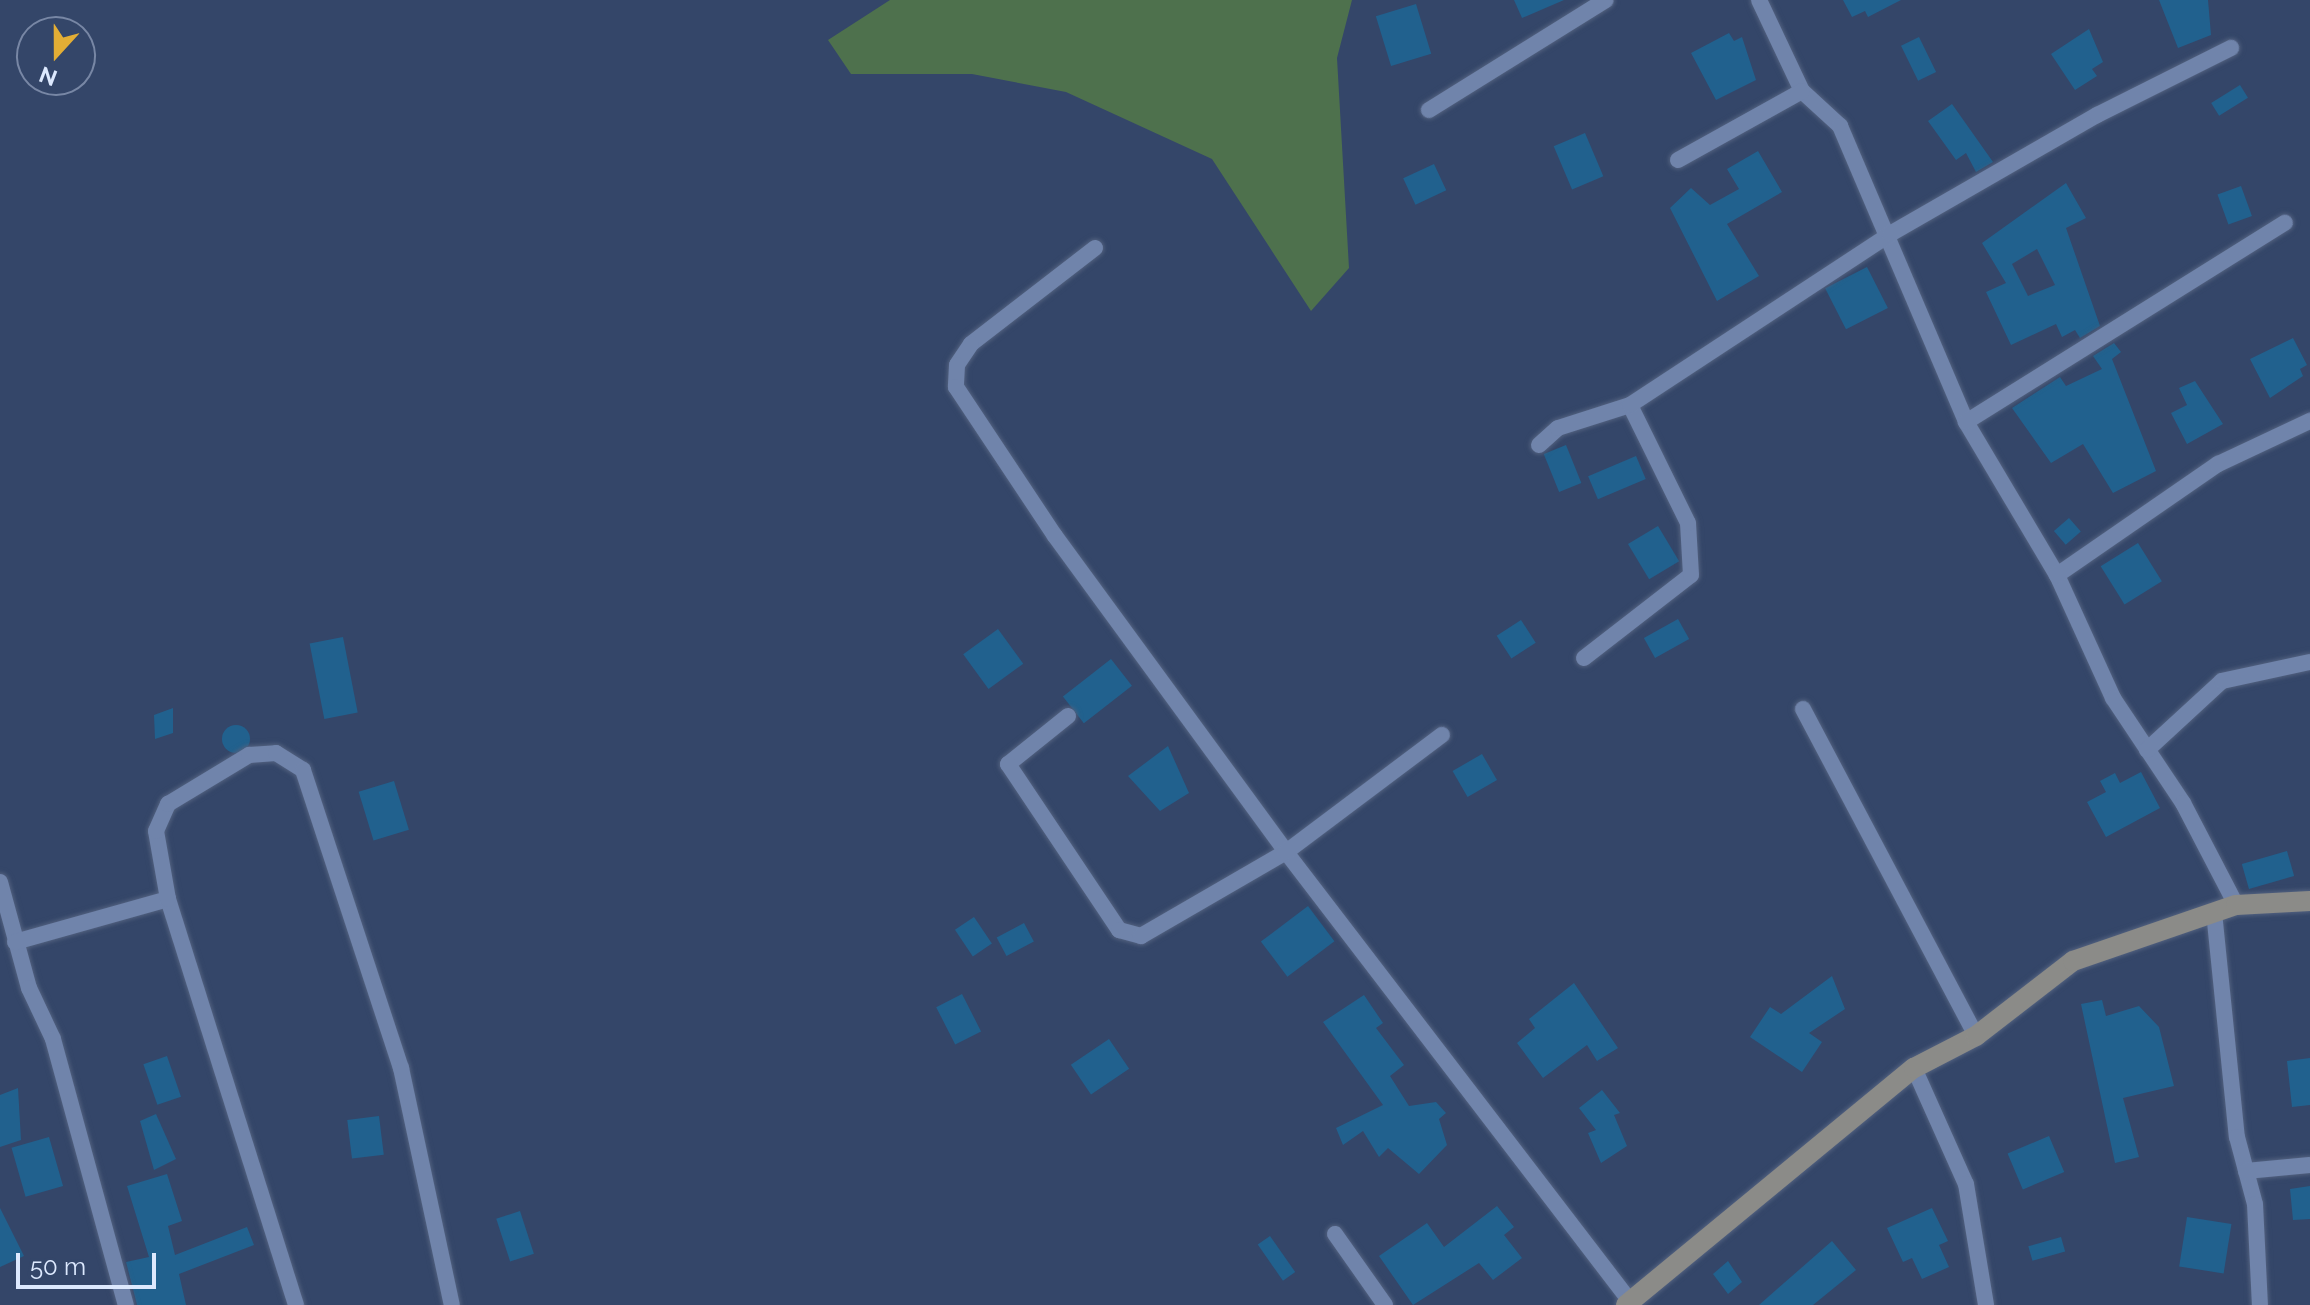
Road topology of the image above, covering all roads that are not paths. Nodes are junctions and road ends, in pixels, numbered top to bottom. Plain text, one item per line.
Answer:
1 (1606, 0) edge
2 (1759, 0) edge
3 (2231, 48) dead end
4 (1802, 91) junction
5 (1429, 110) dead end
6 (1678, 160) dead end
7 (2285, 223) dead end
8 (1890, 234) junction
9 (1095, 248) dead end
10 (1630, 405) junction
11 (2310, 421) edge
12 (1966, 422) junction
13 (1539, 445) dead end
14 (2057, 575) junction
15 (1584, 658) dead end
16 (2310, 662) edge
17 (1803, 709) dead end
18 (1068, 716) dead end
19 (1442, 735) dead end
20 (2147, 750) junction
21 (1286, 852) junction
22 (0, 882) edge
23 (168, 899) junction
24 (2310, 901) edge
25 (2236, 905) junction
26 (2214, 912) junction
27 (15, 942) junction
28 (1976, 1036) junction
29 (1914, 1068) junction
30 (2310, 1165) edge
31 (2246, 1171) junction
32 (1335, 1234) dead end
33 (1630, 1303) edge
34 (126, 1305) edge
35 (296, 1305) edge
36 (452, 1305) edge
37 (1385, 1305) edge
38 (1986, 1305) edge
39 (2260, 1305) edge

1 - 5 street
2 - 4 street
3 - 8 street
4 - 6 street
4 - 8 street
7 - 12 street
8 - 10 street
8 - 12 street
9 - 21 street
10 - 13 street
10 - 15 street
11 - 14 street
12 - 14 street
14 - 20 street
16 - 20 street
17 - 28 street
18 - 21 street
19 - 21 street
20 - 25 street
21 - 33 street
22 - 27 street
23 - 27 street
23 - 35 street
23 - 36 street
24 - 25 street
25 - 26 street
26 - 28 street
26 - 31 street
27 - 34 street
28 - 29 street
29 - 33 street
29 - 38 street
30 - 31 street
31 - 39 street
32 - 37 street

